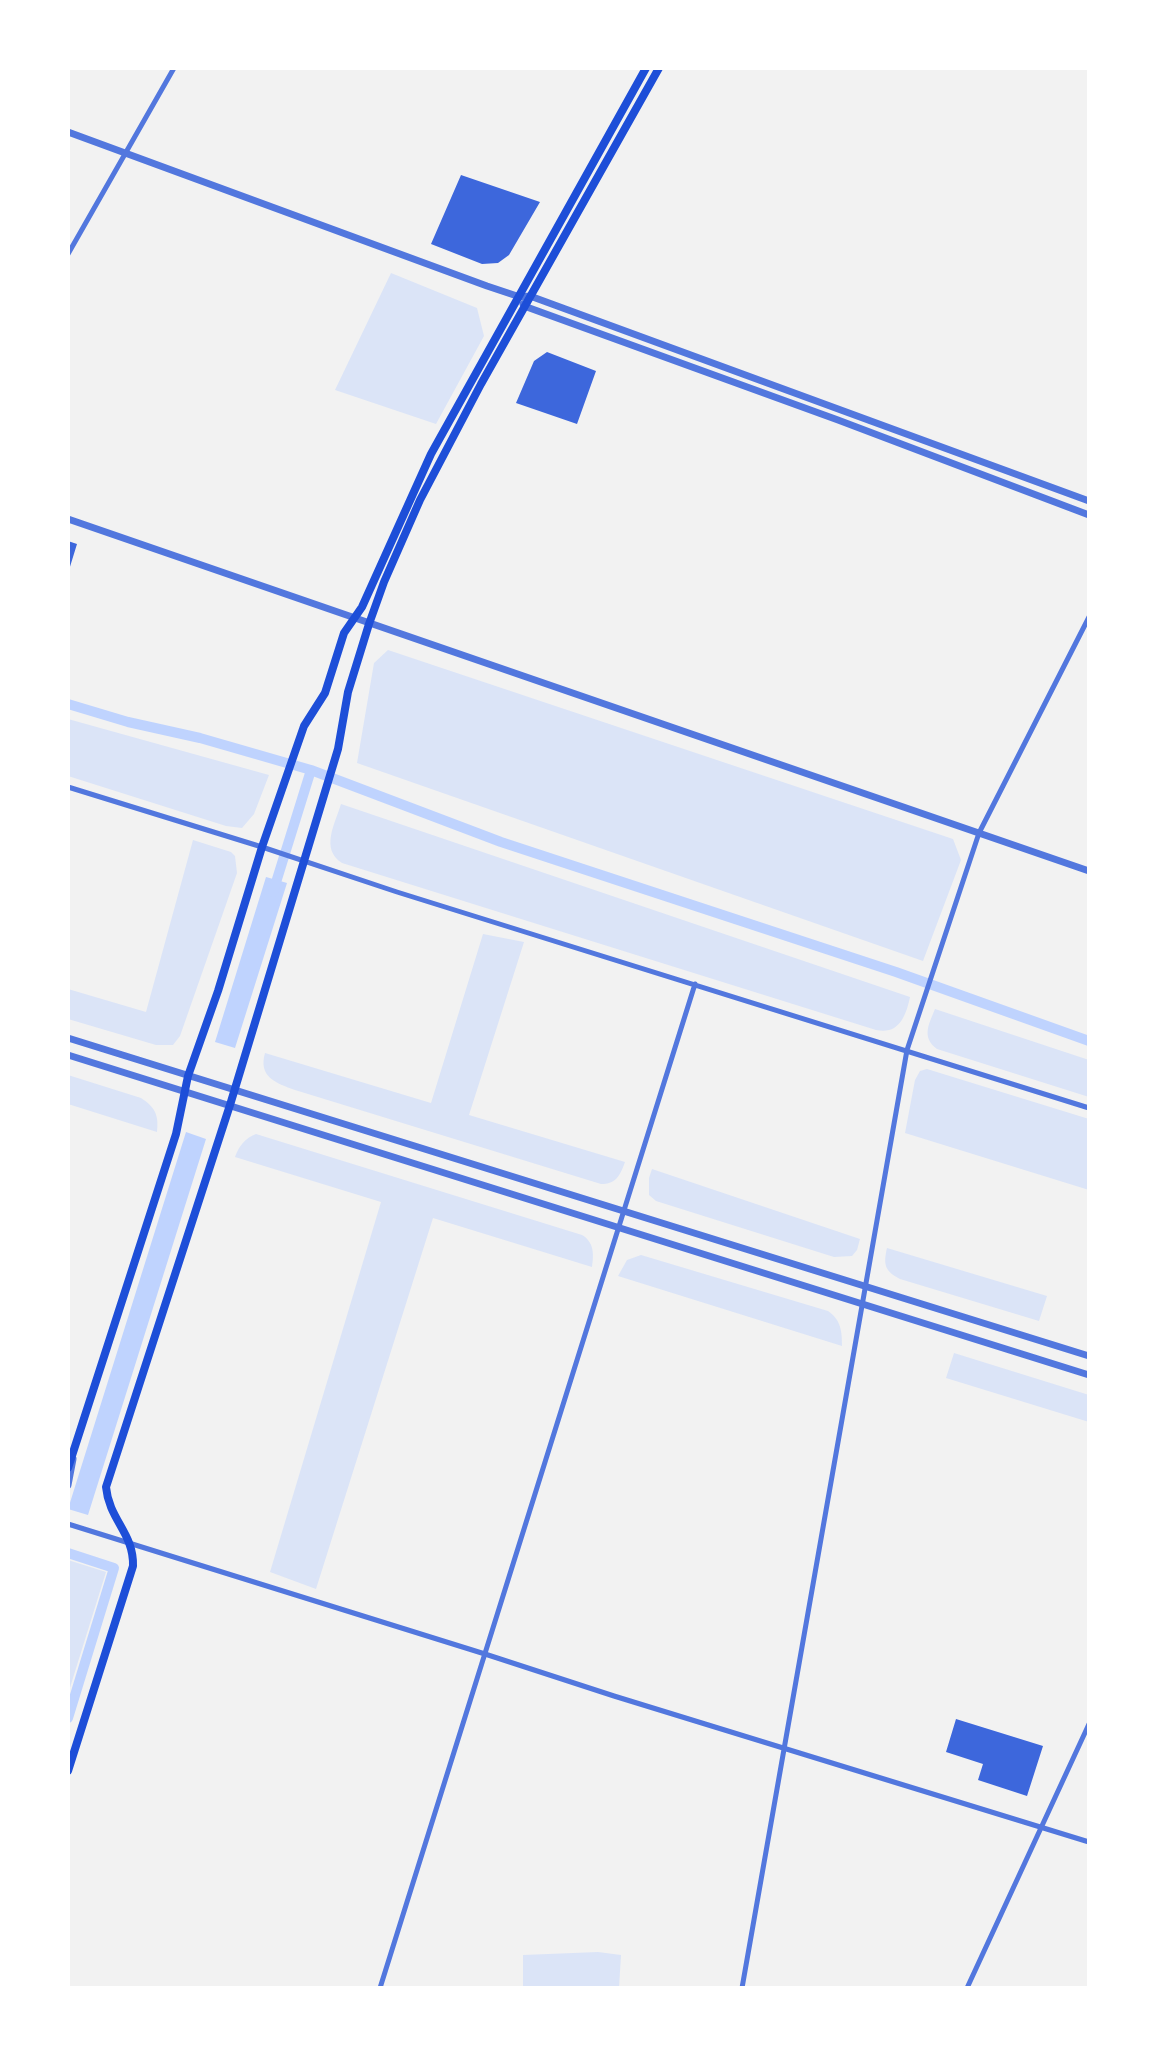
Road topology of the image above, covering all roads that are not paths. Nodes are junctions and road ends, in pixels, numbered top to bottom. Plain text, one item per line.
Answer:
1 (174, 68) edge
2 (646, 68) edge
3 (659, 68) edge
4 (68, 132) edge
5 (126, 153) junction
6 (68, 254) edge
7 (530, 296) junction
8 (520, 297) junction
9 (524, 306) junction
10 (1089, 501) edge
11 (1089, 515) edge
12 (68, 519) edge
13 (355, 617) junction
14 (1089, 617) edge
15 (369, 624) junction
16 (68, 787) edge
17 (979, 833) junction
18 (262, 847) junction
19 (303, 861) junction
20 (1089, 871) edge
21 (695, 984) junction
22 (68, 1038) edge
23 (907, 1050) junction
24 (68, 1055) edge
25 (188, 1076) junction
26 (229, 1089) junction
27 (185, 1091) junction
28 (225, 1104) junction
29 (1089, 1108) edge
30 (624, 1212) junction
31 (618, 1227) junction
32 (866, 1286) junction
33 (863, 1303) junction
34 (1089, 1356) edge
35 (1089, 1375) edge
36 (75, 1451) junction
37 (68, 1468) edge
38 (68, 1485) edge
39 (68, 1524) edge
40 (131, 1544) junction
41 (485, 1654) junction
42 (1089, 1724) edge
43 (784, 1747) junction
44 (68, 1771) edge
45 (1042, 1827) junction
46 (1089, 1842) edge
47 (380, 1988) edge
48 (742, 1988) edge
49 (967, 1988) edge

1 - 5 street
2 - 8 main road
3 - 7 main road
4 - 5 street
5 - 6 street
5 - 8 street
7 - 8 street
7 - 9 main road
7 - 10 street
8 - 9 street
8 - 13 main road
9 - 11 street
9 - 15 main road
12 - 13 street
13 - 15 street
13 - 18 main road
14 - 17 street
15 - 17 street
15 - 19 main road
16 - 18 street
17 - 20 street
17 - 23 street
18 - 19 street
18 - 25 main road
19 - 21 street
19 - 26 main road
21 - 23 street
21 - 30 street
22 - 25 street
23 - 29 street
23 - 32 street
24 - 27 street
25 - 26 street
25 - 27 main road
26 - 28 main road
26 - 30 street
27 - 28 street
27 - 36 main road
28 - 31 street
28 - 40 main road
30 - 31 street
30 - 32 street
31 - 33 street
31 - 41 street
32 - 33 street
32 - 34 street
33 - 35 street
33 - 43 street
36 - 37 main road
36 - 38 street
39 - 40 street
40 - 41 street
40 - 44 main road
41 - 43 street
41 - 47 street
42 - 45 street
43 - 45 street
43 - 48 street
45 - 46 street
45 - 49 street

